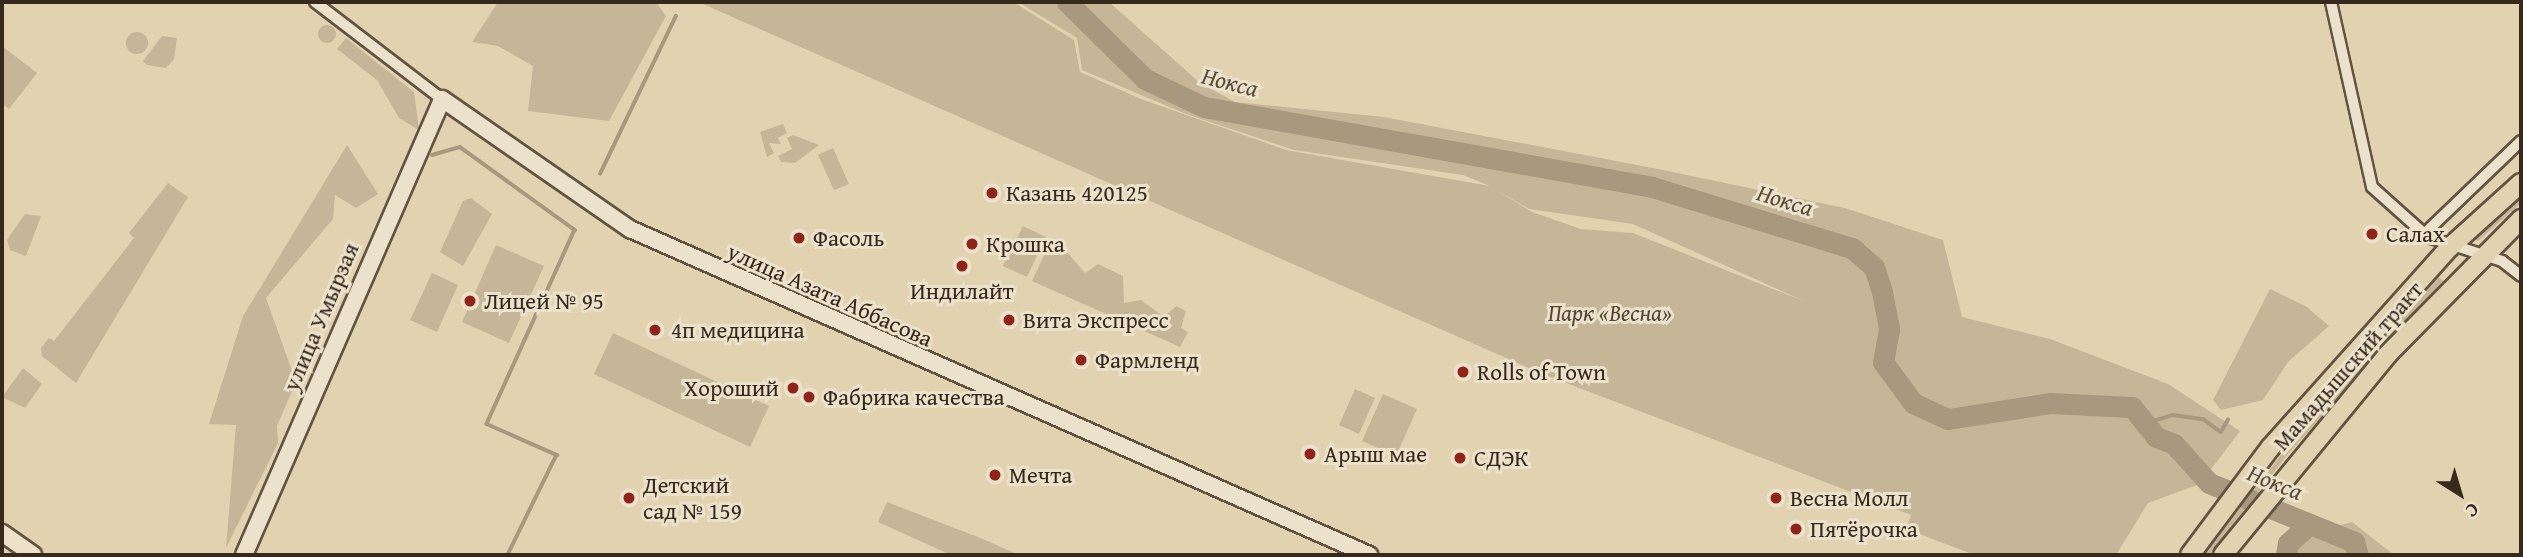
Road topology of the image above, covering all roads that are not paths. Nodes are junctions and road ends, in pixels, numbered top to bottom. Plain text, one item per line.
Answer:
1 (315, 2) edge
2 (2331, 2) edge
3 (442, 99) junction
4 (2521, 141) edge
5 (2521, 183) edge
6 (2521, 219) edge
7 (2424, 234) junction
8 (2449, 248) junction
9 (2483, 254) junction
10 (2521, 276) edge
11 (2, 533) edge
12 (2226, 550) edge
13 (33, 555) edge
14 (244, 555) edge
15 (1369, 555) edge
16 (2190, 555) edge

1 - 3 street, улица Азата Аббасова
2 - 7 street
3 - 14 street, улица Умырзая
3 - 15 street, улица Азата Аббасова
4 - 7 street
5 - 8 main road, Мамадышский тракт
6 - 9 main road, Мамадышский тракт
7 - 8 street
8 - 9 street
8 - 16 main road, Мамадышский тракт
9 - 10 street
9 - 12 main road, Мамадышский тракт
11 - 13 street

